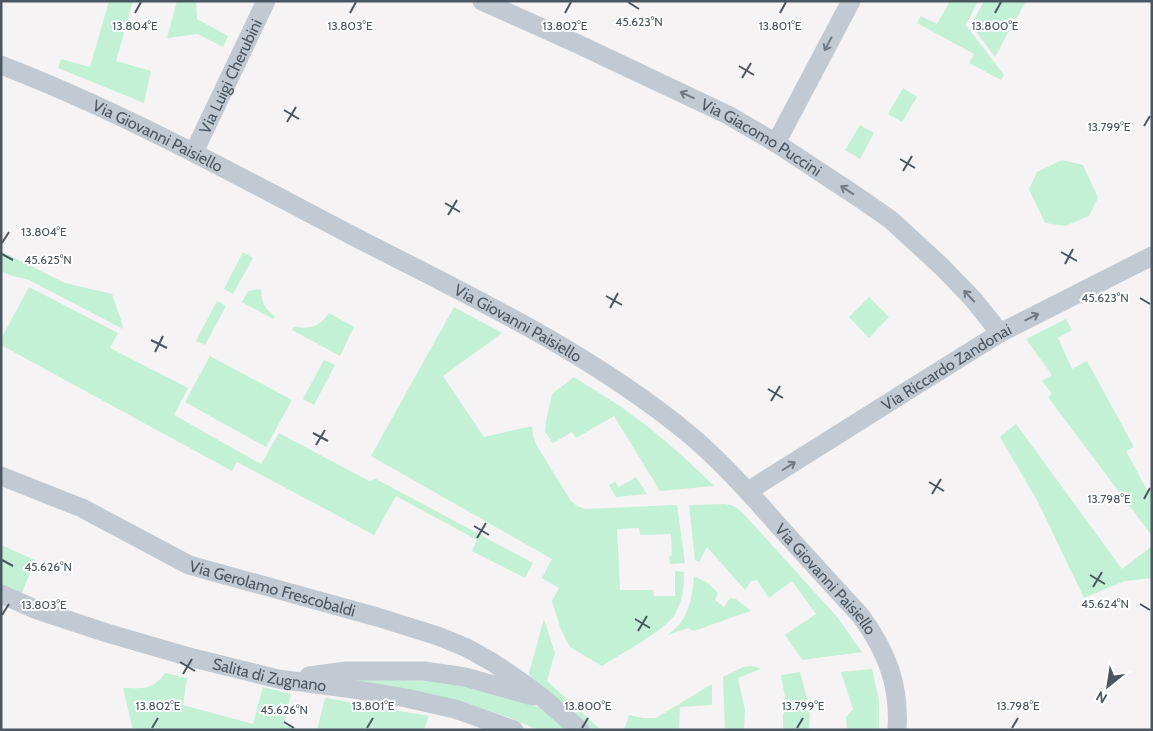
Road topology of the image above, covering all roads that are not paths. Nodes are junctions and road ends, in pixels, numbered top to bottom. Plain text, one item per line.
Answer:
1 (266, 1) edge
2 (482, 1) edge
3 (851, 1) edge
4 (1, 65) edge
5 (776, 143) junction
6 (194, 152) junction
7 (1152, 256) edge
8 (1000, 333) junction
9 (1, 476) edge
10 (748, 490) junction
11 (1, 594) edge
12 (278, 679) junction
13 (544, 698) junction
14 (514, 730) edge
15 (580, 730) edge
16 (897, 730) edge

1 - 6 street, Via Luigi Cherubini
5 -> 2 street, Via Giacomo Puccini
3 -> 5 street
4 - 6 street, Via Giovanni Paisiello
8 -> 5 street, Via Giacomo Puccini
6 - 10 street, Via Giovanni Paisiello
8 -> 7 street, Via Riccardo Zandonai
10 -> 8 street, Via Riccardo Zandonai
9 - 13 street, Via Gerolamo Frescobaldi
10 - 16 street, Via Giovanni Paisiello
11 - 12 street, Salita di Zugnano
12 - 13 street, Via Gerolamo Frescobaldi
12 - 14 street, Salita di Zugnano
13 - 15 street, Via Gerolamo Frescobaldi

